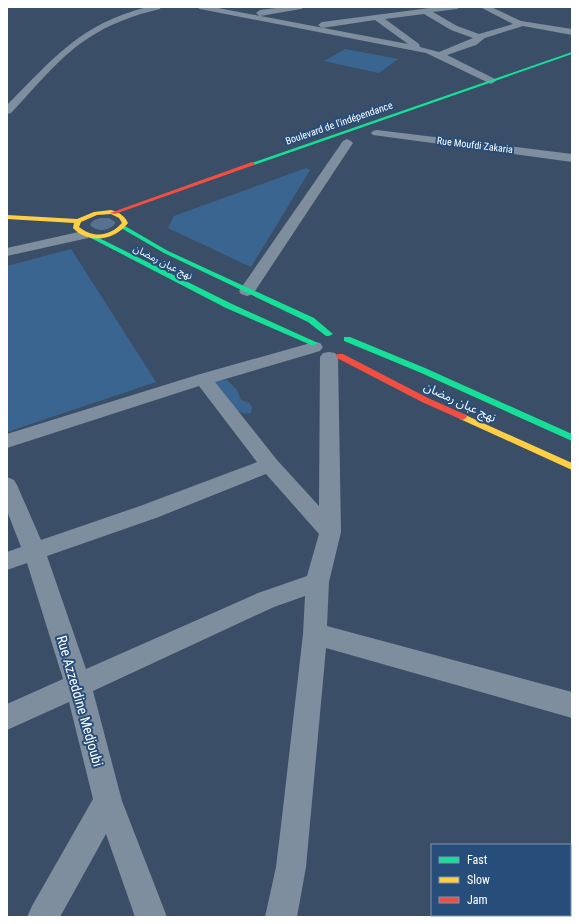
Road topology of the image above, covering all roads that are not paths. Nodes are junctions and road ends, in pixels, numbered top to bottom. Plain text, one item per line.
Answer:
1 (117, 7) edge
2 (157, 7) edge
3 (200, 7) edge
4 (388, 7) edge
5 (453, 7) edge
6 (484, 7) edge
7 (304, 8) edge
8 (352, 11) dead end
9 (424, 11) junction
10 (398, 14) junction
11 (242, 15) junction
12 (377, 17) junction
13 (436, 17) junction
14 (363, 19) junction
15 (114, 21) junction
16 (386, 23) junction
17 (522, 24) junction
18 (306, 27) junction
19 (572, 32) edge
20 (480, 38) junction
21 (421, 50) junction
22 (572, 53) edge
23 (439, 55) junction
24 (491, 81) junction
25 (7, 111) edge
26 (386, 117) junction
27 (374, 134) joint
28 (351, 141) joint
29 (330, 148) dead end
30 (572, 158) edge
31 (71, 211) dead end
32 (113, 213) junction
33 (93, 214) junction
34 (7, 217) edge
35 (126, 224) junction
36 (82, 229) junction
37 (7, 239) edge
38 (7, 252) edge
39 (247, 291) junction
40 (348, 339) junction
41 (325, 347) junction
42 (203, 379) junction
43 (572, 438) edge
44 (7, 441) edge
45 (270, 465) junction
46 (572, 467) edge
47 (7, 485) edge
48 (330, 532) junction
49 (34, 551) junction
50 (7, 561) edge
51 (317, 582) junction
52 (315, 634) junction
53 (78, 684) junction
54 (572, 705) edge
55 (7, 717) edge
56 (108, 801) junction
57 (43, 917) edge
58 (151, 917) edge
59 (281, 917) edge

1 - 15 street
2 - 15 street
3 - 11 street
4 - 10 street
5 - 9 street
6 - 17 street
7 - 11 street
8 - 14 street
9 - 10 street
9 - 13 street
10 - 12 street
11 - 18 street
12 - 14 street
12 - 16 street
13 - 16 street
13 - 20 street
14 - 18 street
15 - 25 street
16 - 21 street
17 - 19 street
17 - 20 street
18 - 21 street
20 - 23 street
21 - 23 street
22 - 24 main road, Boulevard de l'indépendance
23 - 24 street
24 - 26 main road, Boulevard de l'indépendance
26 - 27 main road, Boulevard de l'indépendance
26 - 32 main road, Boulevard de l'indépendance
27 - 30 street, Rue Moufdi Zakaria
28 - 29 main road, Boulevard de l'indépendance
28 - 39 street
31 - 33 main road
32 - 33 main road, Boulevard de l'indépendance
32 - 35 main road, نهج عبان رمضان
33 - 36 main road
34 - 36 main road
35 - 36 main road
35 - 39 main road, نهج عبان رمضان
36 - 37 street
36 - 38 street
36 - 41 main road, نهج عبان رمضان
39 - 41 main road, نهج عبان رمضان
40 - 41 main road, نهج عبان رمضان
40 - 41 main road
40 - 43 main road, نهج عبان رمضان
41 - 42 street
41 - 46 main road, نهج عبان رمضان
41 - 48 street
42 - 44 street
42 - 45 street
45 - 48 street
45 - 49 street
47 - 49 street, Rue Azzeddine Medjoubi
48 - 51 street
49 - 50 street
49 - 53 street, Rue Azzeddine Medjoubi
51 - 52 street
51 - 53 street
52 - 54 street
52 - 59 street
53 - 55 street
53 - 56 street, Rue Azzeddine Medjoubi
56 - 57 street
56 - 58 street, Rue Azzeddine Medjoubi

